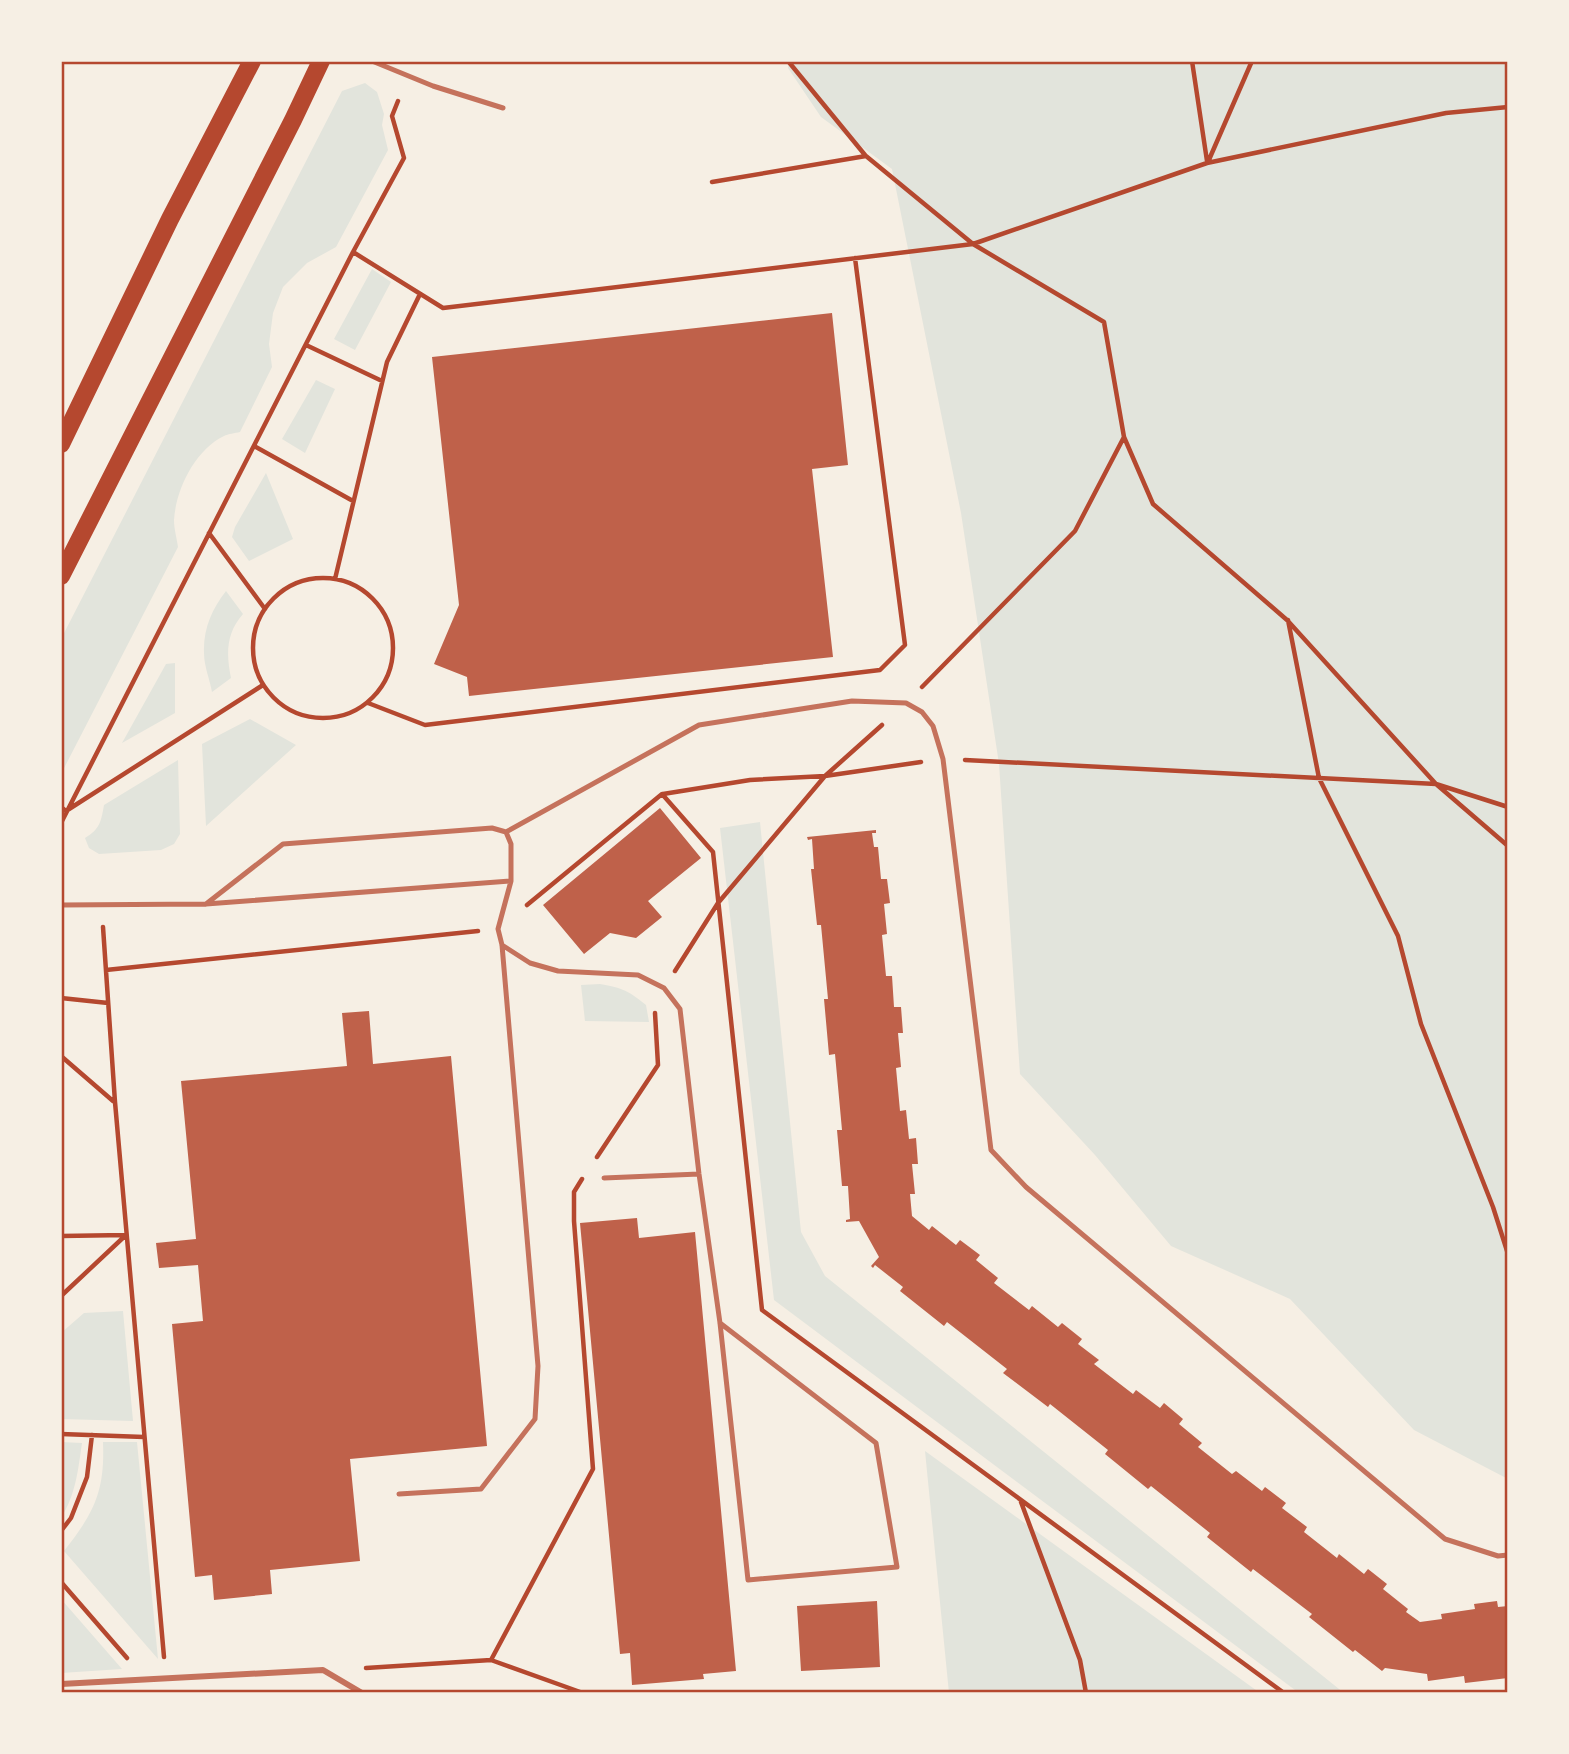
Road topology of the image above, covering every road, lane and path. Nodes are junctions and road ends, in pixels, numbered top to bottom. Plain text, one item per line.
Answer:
1 (251, 61) edge
2 (321, 61) edge
3 (372, 61) edge
4 (788, 61) edge
5 (1192, 61) edge
6 (1252, 61) edge
7 (398, 100) dead end
8 (1508, 107) edge
9 (503, 108) dead end
10 (866, 156) junction
11 (1207, 163) junction
12 (712, 182) dead end
13 (973, 244) junction
14 (354, 252) junction
15 (855, 258) junction
16 (420, 294) junction
17 (306, 345) junction
18 (382, 382) junction
19 (1124, 437) junction
20 (61, 444) edge
21 (254, 446) junction
22 (353, 502) junction
23 (209, 533) junction
24 (61, 576) edge
25 (335, 579) junction
26 (265, 609) junction
27 (1287, 620) junction
28 (263, 685) junction
29 (368, 703) junction
30 (906, 703) junction
31 (943, 759) junction
32 (1319, 778) junction
33 (1436, 784) junction
34 (662, 794) junction
35 (1508, 807) edge
36 (64, 809) edge
37 (61, 823) edge
38 (506, 832) junction
39 (1508, 846) edge
40 (511, 881) junction
41 (101, 904) junction
42 (206, 904) junction
43 (61, 905) edge
44 (499, 929) junction
45 (502, 945) junction
46 (106, 970) junction
47 (61, 998) edge
48 (108, 1003) junction
49 (61, 1056) edge
50 (115, 1102) junction
51 (699, 1174) junction
52 (604, 1178) dead end
53 (127, 1235) junction
54 (61, 1236) edge
55 (1508, 1254) edge
56 (61, 1296) edge
57 (720, 1323) junction
58 (61, 1434) edge
59 (92, 1435) junction
60 (145, 1437) junction
61 (399, 1494) dead end
62 (1021, 1499) junction
63 (61, 1531) edge
64 (1508, 1555) edge
65 (61, 1582) edge
66 (323, 1670) junction
67 (166, 1679) junction
68 (146, 1680) junction
69 (61, 1684) edge
70 (362, 1693) edge
71 (583, 1693) edge
72 (1086, 1693) edge
73 (1284, 1693) edge

1 - 20 main road
2 - 24 main road
3 - 9 lane
4 - 10 path
5 - 11 path
6 - 11 path
7 - 14 path
8 - 11 path
10 - 12 path
10 - 13 path
11 - 13 path
13 - 15 path
13 - 19 path
14 - 16 path
14 - 17 path
15 - 16 path
15 - 29 path
16 - 18 path
17 - 18 path
17 - 21 path
18 - 22 path
19 - 27 path
19 - 30 path
21 - 22 path
21 - 23 path
22 - 25 path
23 - 26 path
23 - 36 path
25 - 26 path
25 - 29 path
26 - 28 path
27 - 32 path
27 - 33 path
28 - 29 path
28 - 36 path
30 - 31 lane
30 - 38 lane
31 - 32 path
31 - 34 path
31 - 64 lane
32 - 33 path
32 - 55 path
33 - 35 path
33 - 39 path
34 - 44 path
34 - 62 path
36 - 37 path
38 - 40 lane
38 - 42 lane
40 - 42 lane
40 - 44 lane
41 - 42 lane
41 - 43 lane
41 - 46 path
44 - 45 lane
44 - 46 path
45 - 51 lane
45 - 61 lane
46 - 48 path
47 - 48 path
48 - 50 path
49 - 50 path
50 - 53 path
51 - 52 lane
51 - 57 lane
53 - 54 path
53 - 56 path
53 - 60 path
57 - 57 lane
58 - 59 path
59 - 60 path
59 - 63 path
60 - 67 path
62 - 72 path
62 - 73 path
65 - 68 path
66 - 67 street
66 - 70 street
66 - 71 path
67 - 68 street
68 - 69 street

